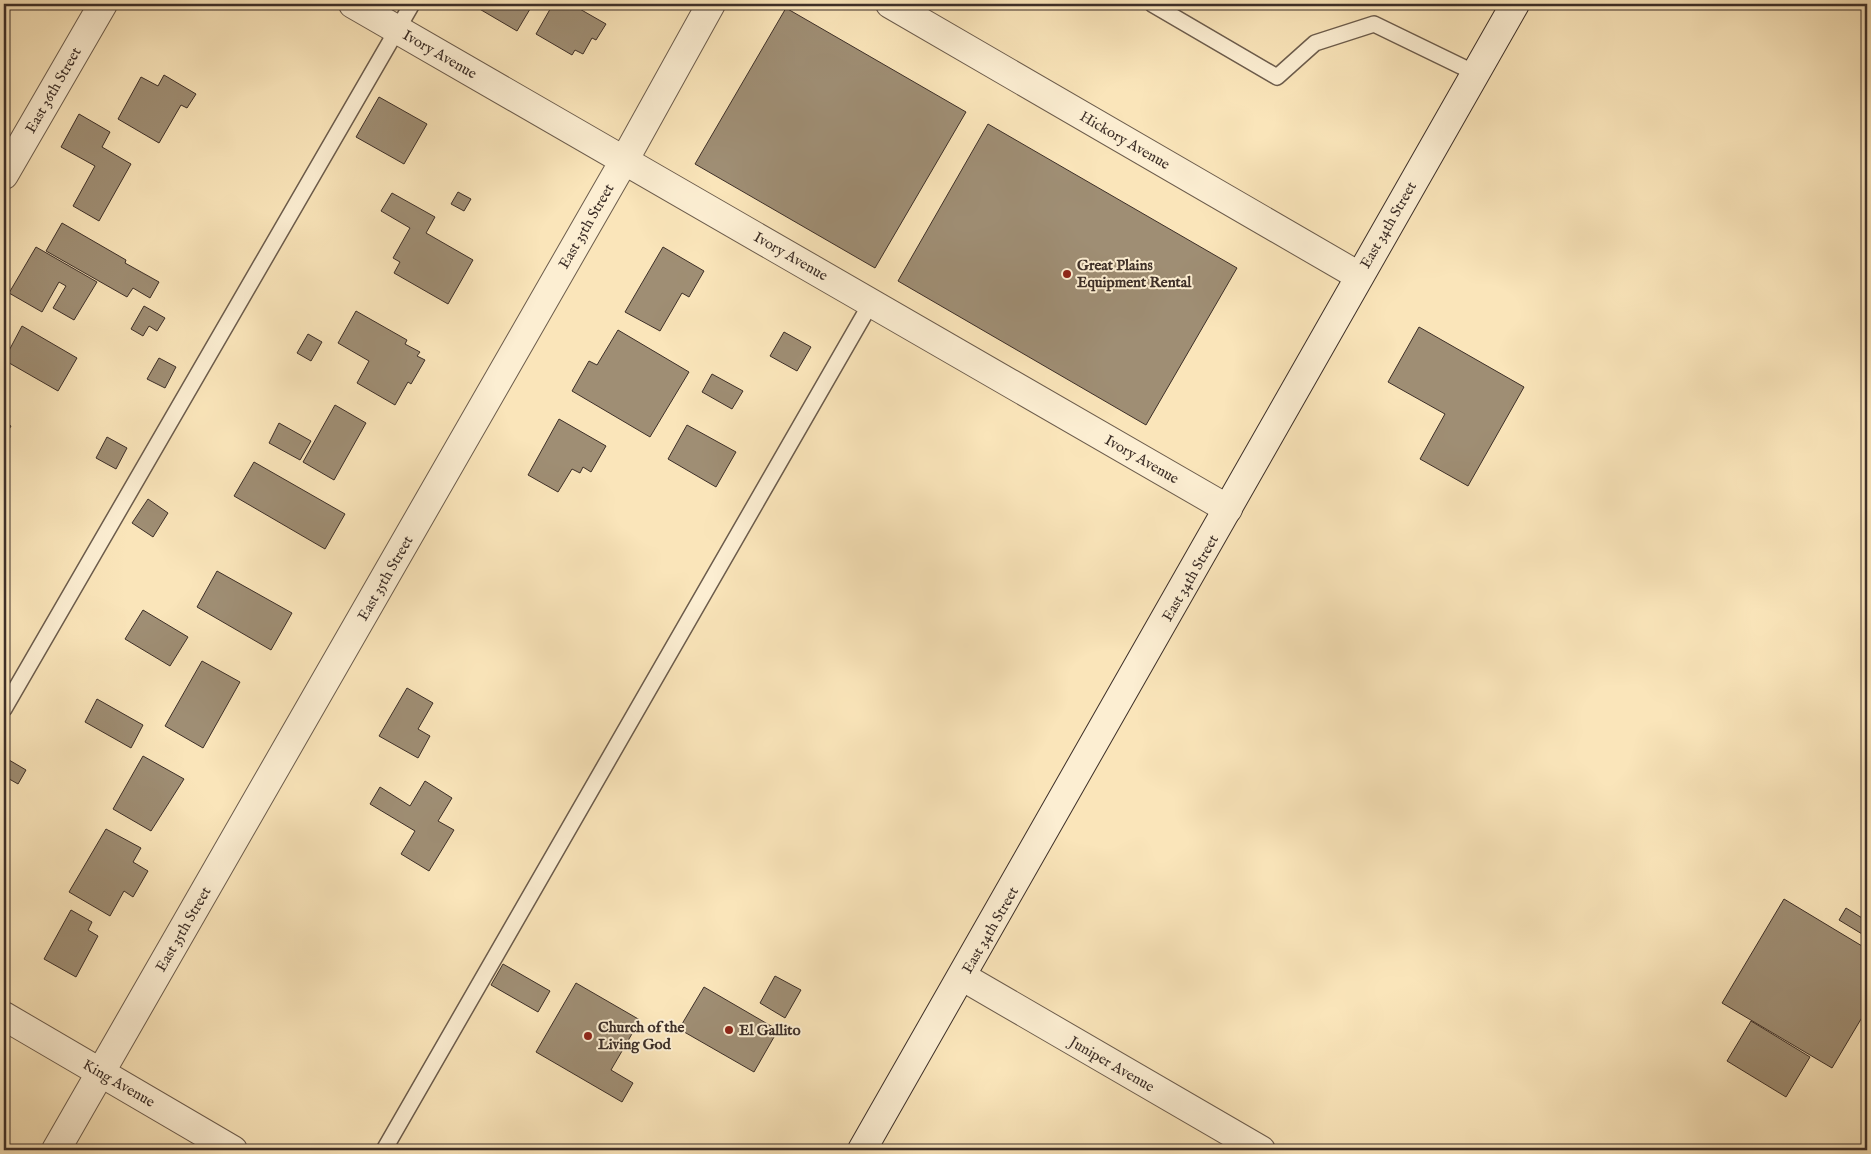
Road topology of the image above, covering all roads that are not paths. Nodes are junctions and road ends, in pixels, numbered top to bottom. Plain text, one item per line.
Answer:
1 (103, 4) edge
2 (353, 4) edge
3 (412, 4) edge
4 (711, 4) edge
5 (890, 4) edge
6 (1152, 4) edge
7 (1515, 4) edge
8 (398, 30) junction
9 (1475, 73) junction
10 (625, 159) junction
11 (4, 175) edge
12 (1359, 276) junction
13 (871, 302) junction
14 (1228, 509) junction
15 (4, 709) edge
16 (963, 977) junction
17 (4, 1016) edge
18 (101, 1073) junction
19 (56, 1150) edge
20 (233, 1150) edge
21 (384, 1150) edge
22 (862, 1150) edge
23 (1261, 1150) edge

1 - 11 street, East 36th Street
2 - 8 street, Ivory Avenue
3 - 8 lane
4 - 10 street, East 35th Street
5 - 12 street, Hickory Avenue
6 - 9 lane
7 - 9 street, East 34th Street
8 - 10 street, Ivory Avenue
8 - 15 lane
9 - 12 street, East 34th Street
10 - 13 street, Ivory Avenue
10 - 18 street, East 35th Street
12 - 14 street, East 34th Street
13 - 14 street, Ivory Avenue
13 - 21 lane
14 - 16 street, East 34th Street
16 - 22 street, East 34th Street
16 - 23 street, Juniper Avenue
17 - 18 street, King Avenue
18 - 19 street, East 35th Street
18 - 20 street, King Avenue

